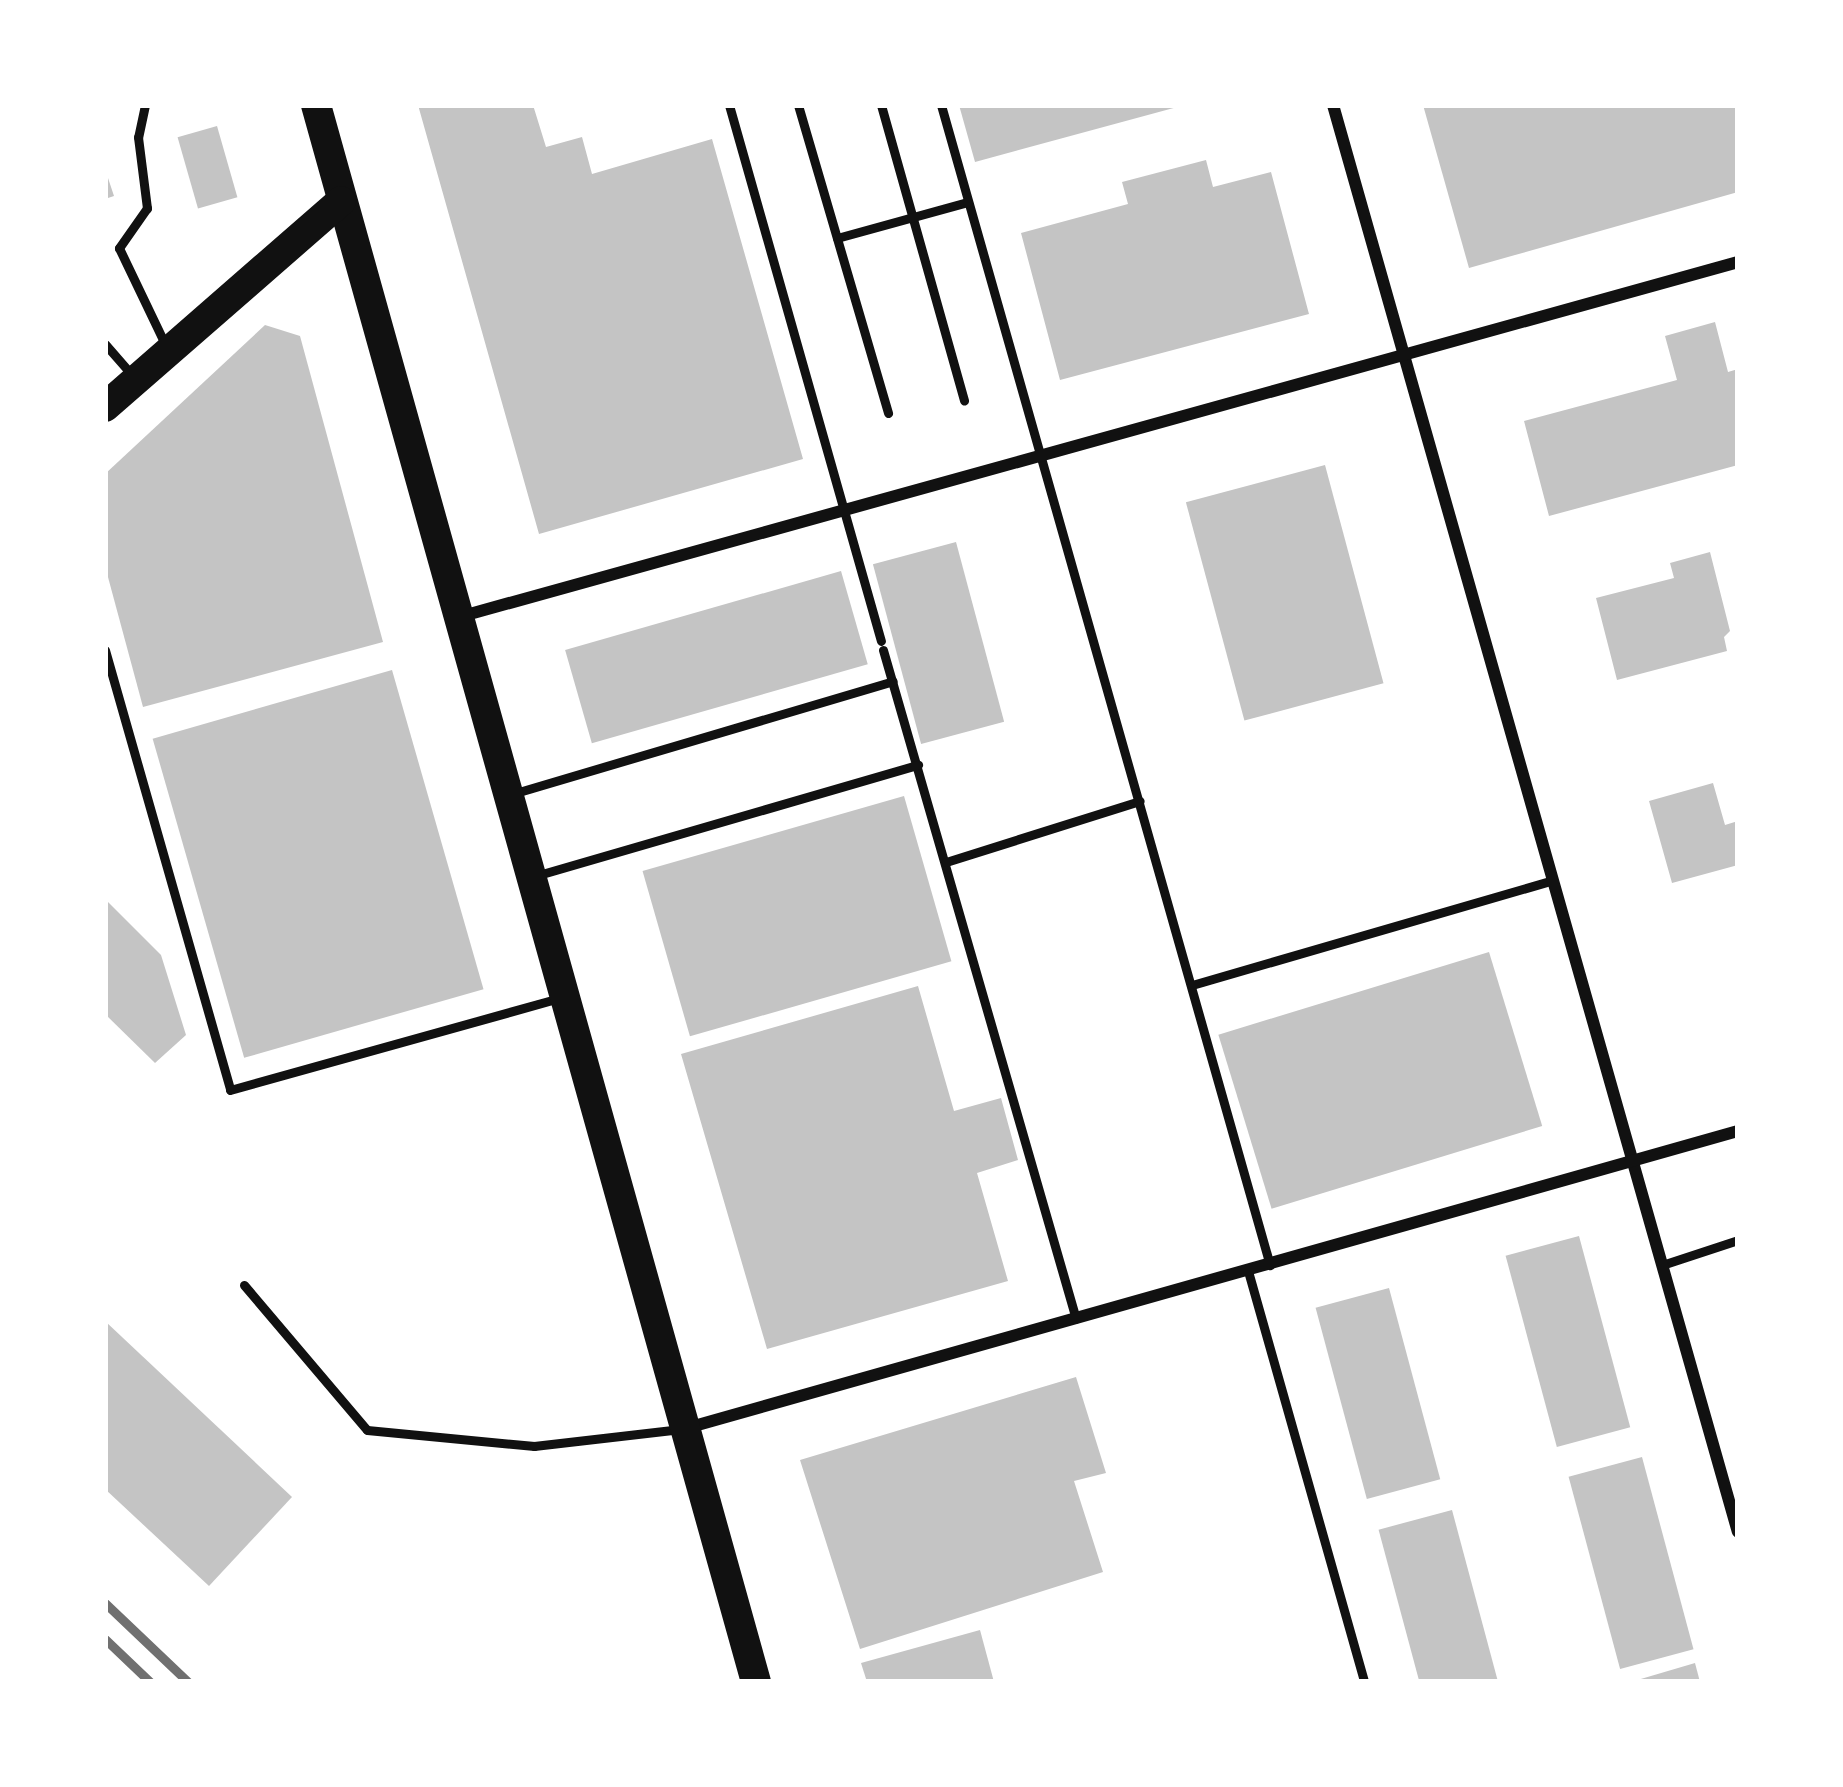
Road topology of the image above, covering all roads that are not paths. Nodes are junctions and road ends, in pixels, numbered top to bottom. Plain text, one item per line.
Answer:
1 (145, 105) edge
2 (316, 105) edge
3 (729, 105) edge
4 (798, 105) edge
5 (880, 105) edge
6 (941, 105) edge
7 (1333, 105) edge
8 (341, 201) junction
9 (968, 202) junction
10 (912, 218) junction
11 (837, 238) junction
12 (1738, 262) edge
13 (105, 344) edge
14 (169, 351) junction
15 (1403, 355) junction
16 (136, 379) junction
17 (964, 400) dead end
18 (105, 407) edge
19 (888, 413) dead end
20 (1041, 454) junction
21 (841, 512) junction
22 (458, 618) junction
23 (105, 650) edge
24 (892, 681) junction
25 (918, 765) junction
26 (507, 795) junction
27 (1140, 802) junction
28 (946, 862) junction
29 (530, 878) junction
30 (1552, 880) junction
31 (1192, 985) junction
32 (564, 997) junction
33 (1738, 1131) edge
34 (1632, 1162) junction
35 (1738, 1240) edge
36 (1662, 1264) junction
37 (1270, 1265) junction
38 (1248, 1271) junction
39 (244, 1285) dead end
40 (1076, 1319) junction
41 (686, 1428) junction
42 (1734, 1505) edge
43 (1738, 1532) edge
44 (756, 1682) edge
45 (1364, 1682) edge

1 - 14 lane
2 - 8 main road
3 - 21 lane
4 - 11 lane
5 - 10 lane
6 - 9 lane
7 - 15 street
8 - 14 main road
8 - 22 main road
9 - 10 lane
9 - 20 lane
10 - 11 lane
10 - 17 lane
11 - 19 lane
12 - 15 street
13 - 16 lane
14 - 16 main road
15 - 20 street
15 - 30 street
16 - 18 main road
20 - 21 street
20 - 27 lane
21 - 22 street
21 - 24 lane
22 - 26 main road
23 - 32 lane
24 - 25 lane
24 - 26 lane
25 - 28 lane
25 - 29 lane
26 - 29 main road
27 - 28 lane
27 - 31 lane
28 - 40 lane
29 - 32 main road
30 - 31 lane
30 - 34 street
31 - 37 lane
32 - 41 main road
33 - 34 street
34 - 36 street
34 - 37 street
35 - 36 lane
36 - 42 street
37 - 38 street
38 - 40 street
38 - 45 lane
39 - 41 lane
40 - 41 street
41 - 44 main road
42 - 43 street

